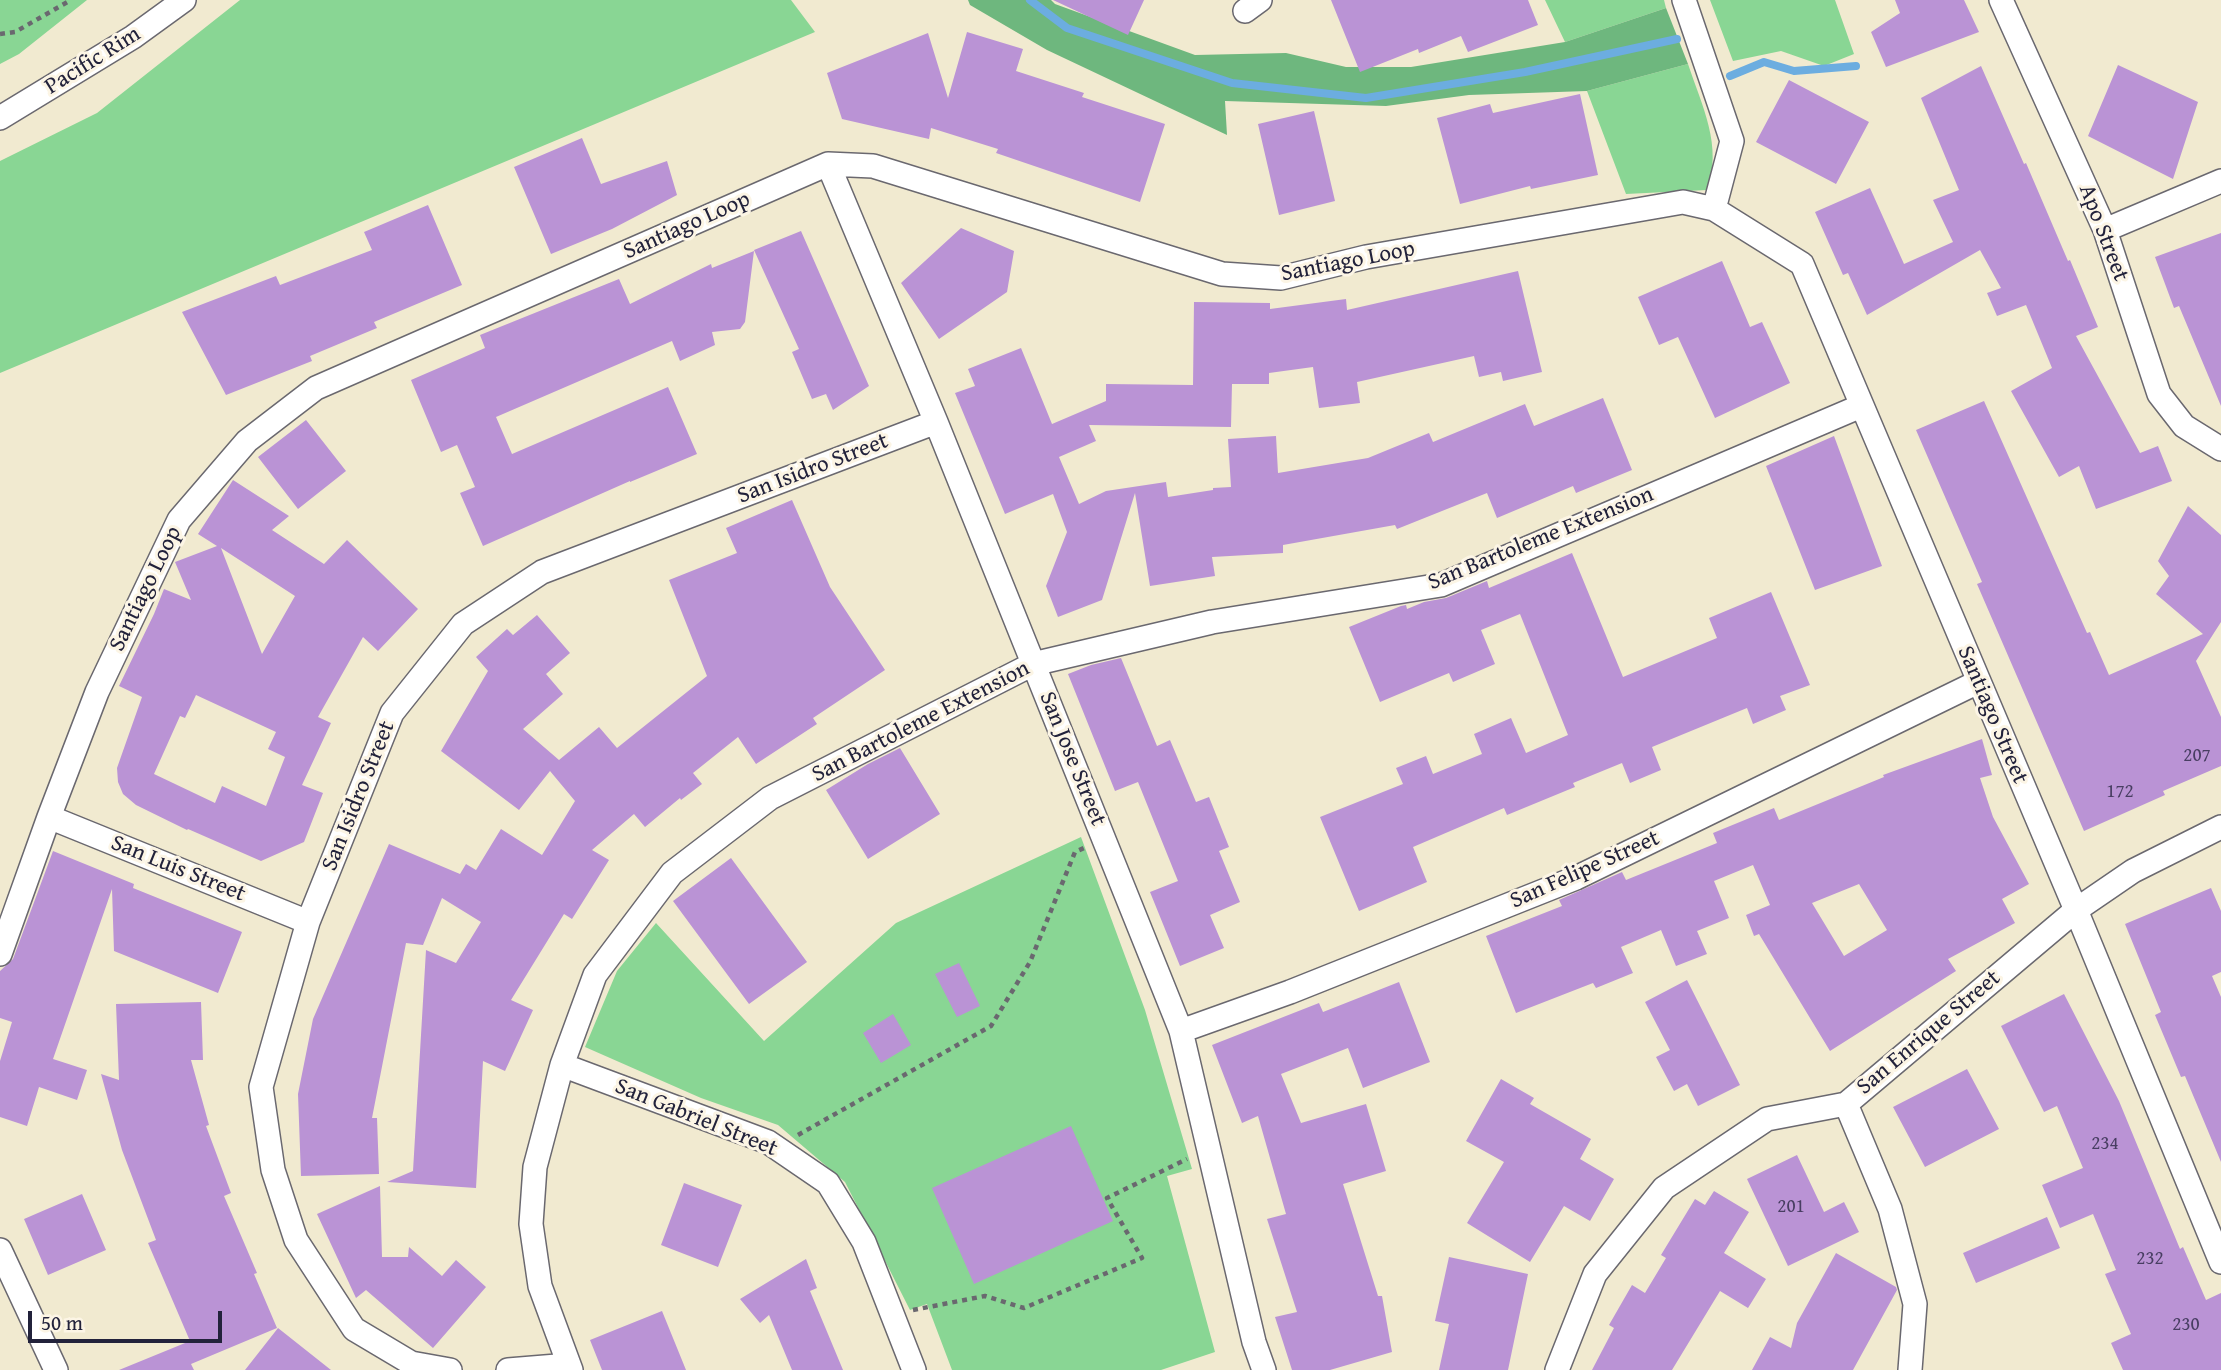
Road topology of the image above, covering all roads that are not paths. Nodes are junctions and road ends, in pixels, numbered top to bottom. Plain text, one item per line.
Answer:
1 (184, 0) edge
2 (1684, 0) edge
3 (2001, 0) edge
4 (0, 118) edge
5 (828, 164) junction
6 (2221, 181) edge
7 (1714, 209) junction
8 (2105, 230) junction
9 (1861, 406) junction
10 (936, 422) junction
11 (2221, 449) edge
12 (1033, 664) junction
13 (1978, 682) junction
14 (49, 817) junction
15 (2221, 827) edge
16 (2076, 910) junction
17 (308, 922) junction
18 (0, 954) edge
19 (1181, 1031) junction
20 (562, 1065) junction
21 (1846, 1104) junction
22 (0, 1251) edge
23 (2221, 1262) edge
24 (570, 1368) edge
25 (56, 1370) edge
26 (450, 1370) edge
27 (508, 1370) edge
28 (915, 1370) edge
29 (1264, 1370) edge
30 (1557, 1370) edge
31 (1910, 1370) edge

1 - 4 street, Pacific Rim
2 - 7 street
3 - 8 street, Apo Street
5 - 7 street, Santiago Loop
5 - 10 street, San Jose Street
5 - 14 street, Santiago Loop
6 - 8 street
7 - 9 street, Santiago Street
8 - 11 street, Apo Street
9 - 12 street, San Bartoleme Extension
9 - 13 street, Santiago Street
10 - 12 street, San Jose Street
10 - 17 street, San Isidro Street
12 - 19 street, San Jose Street
12 - 20 street, San Bartoleme Extension
13 - 16 street, Santiago Street
13 - 19 street, San Felipe Street
14 - 17 street, San Luis Street
14 - 18 street, Santiago Loop
15 - 16 street, San Enrique Street
16 - 21 street, San Enrique Street
16 - 23 street, Santiago Street
17 - 26 street, San Isidro Street
19 - 29 street, San Jose Street
20 - 24 street, San Bartoleme Extension
20 - 28 street, San Gabriel Street
21 - 30 street, San Enrique Street
21 - 31 street
22 - 25 street
24 - 27 street

